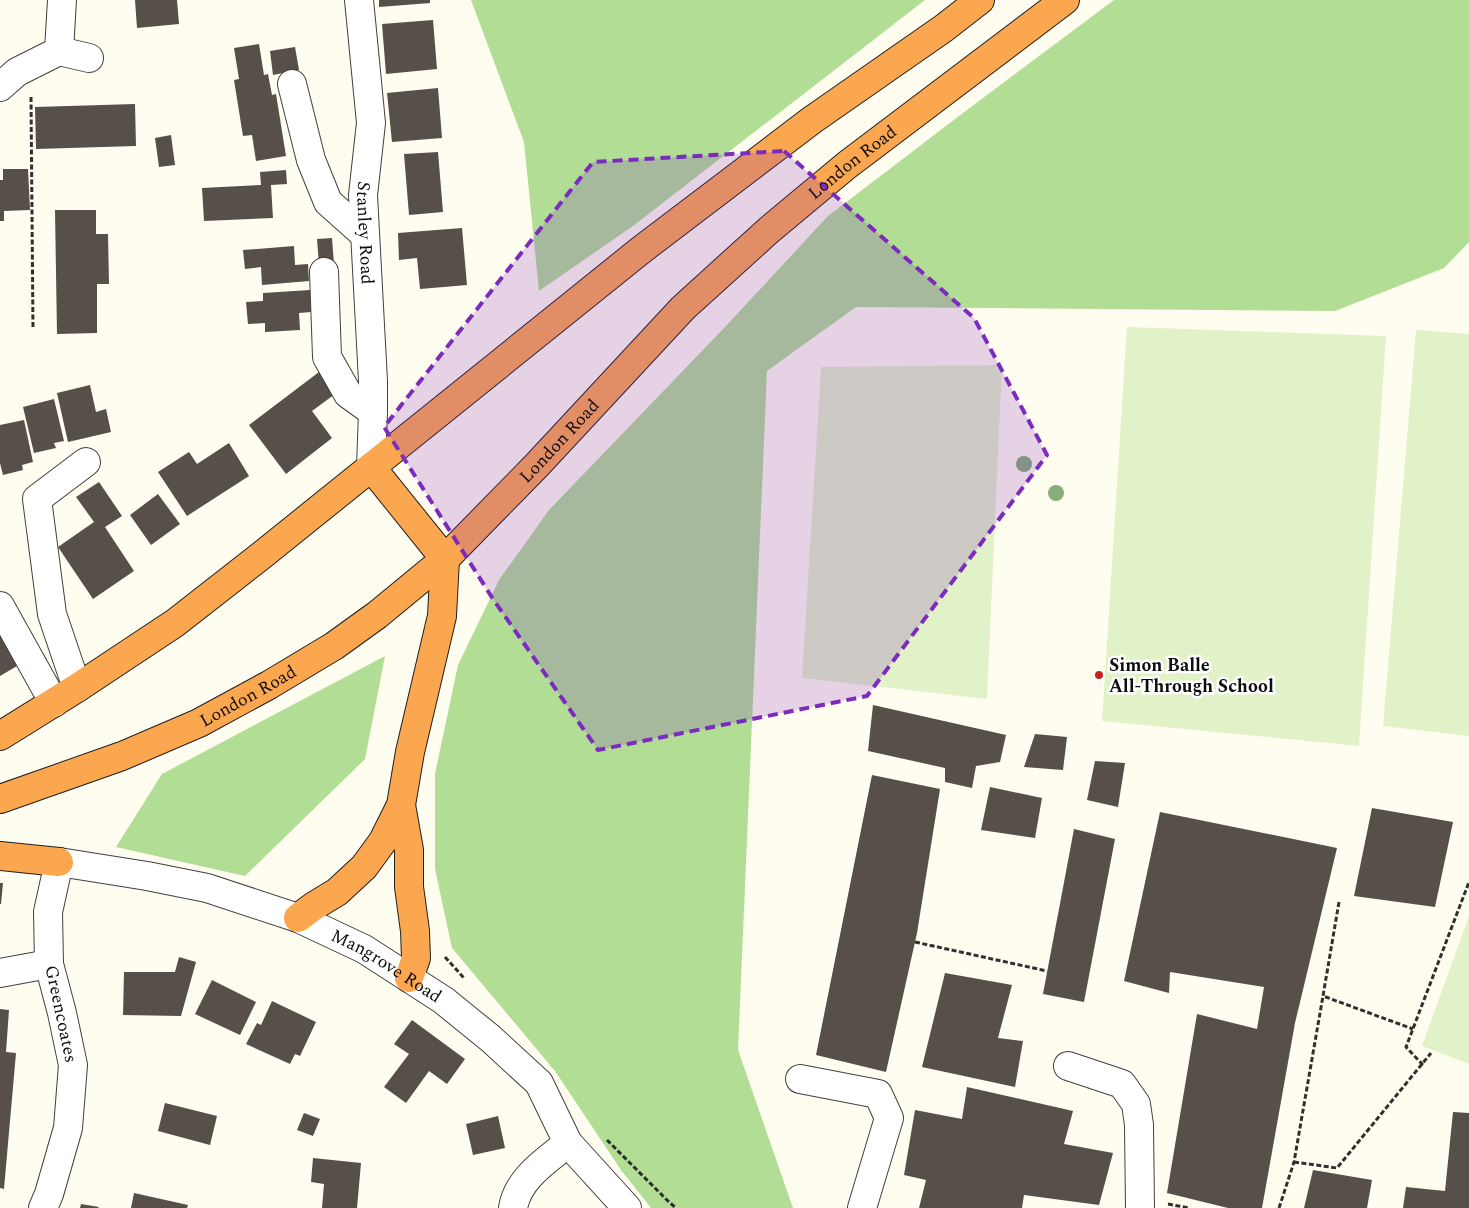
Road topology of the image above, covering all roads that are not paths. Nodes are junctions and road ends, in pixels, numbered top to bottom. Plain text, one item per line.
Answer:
1 (62, 0) edge
2 (359, 0) edge
3 (1065, 0) edge
4 (970, 4) edge
5 (59, 51) junction
6 (89, 58) dead end
7 (292, 84) dead end
8 (0, 87) edge
9 (365, 235) junction
10 (324, 272) dead end
11 (373, 412) junction
12 (86, 462) dead end
13 (370, 467) junction
14 (445, 559) junction
15 (0, 606) edge
16 (77, 688) junction
17 (54, 702) junction
18 (0, 736) edge
19 (0, 799) edge
20 (401, 806) junction
21 (0, 856) edge
22 (59, 862) junction
23 (298, 918) junction
24 (49, 964) junction
25 (0, 973) edge
26 (409, 978) junction
27 (1068, 1066) dead end
28 (800, 1080) dead end
29 (568, 1143) junction
30 (46, 1201) edge
31 (513, 1208) edge
32 (627, 1208) edge
33 (862, 1208) edge
34 (1140, 1208) edge

1 - 5 street
2 - 9 street, Stanley Road
3 - 14 highway, London Road
4 - 13 highway
5 - 6 street
5 - 8 street
7 - 9 street
9 - 11 street, Stanley Road
10 - 11 street
11 - 13 street, Stanley Road
12 - 16 street
13 - 14 highway
13 - 16 highway
14 - 19 highway, London Road
14 - 20 highway
15 - 17 street
16 - 17 highway
17 - 18 highway
20 - 23 highway
20 - 26 highway
21 - 22 highway
22 - 23 street, Mangrove Road
22 - 24 street, Greencoates
23 - 26 street, Mangrove Road
24 - 25 street
24 - 30 street, Greencoates
26 - 29 street, Mangrove Road
27 - 34 street
28 - 33 street
29 - 31 street
29 - 32 street, Mangrove Road

